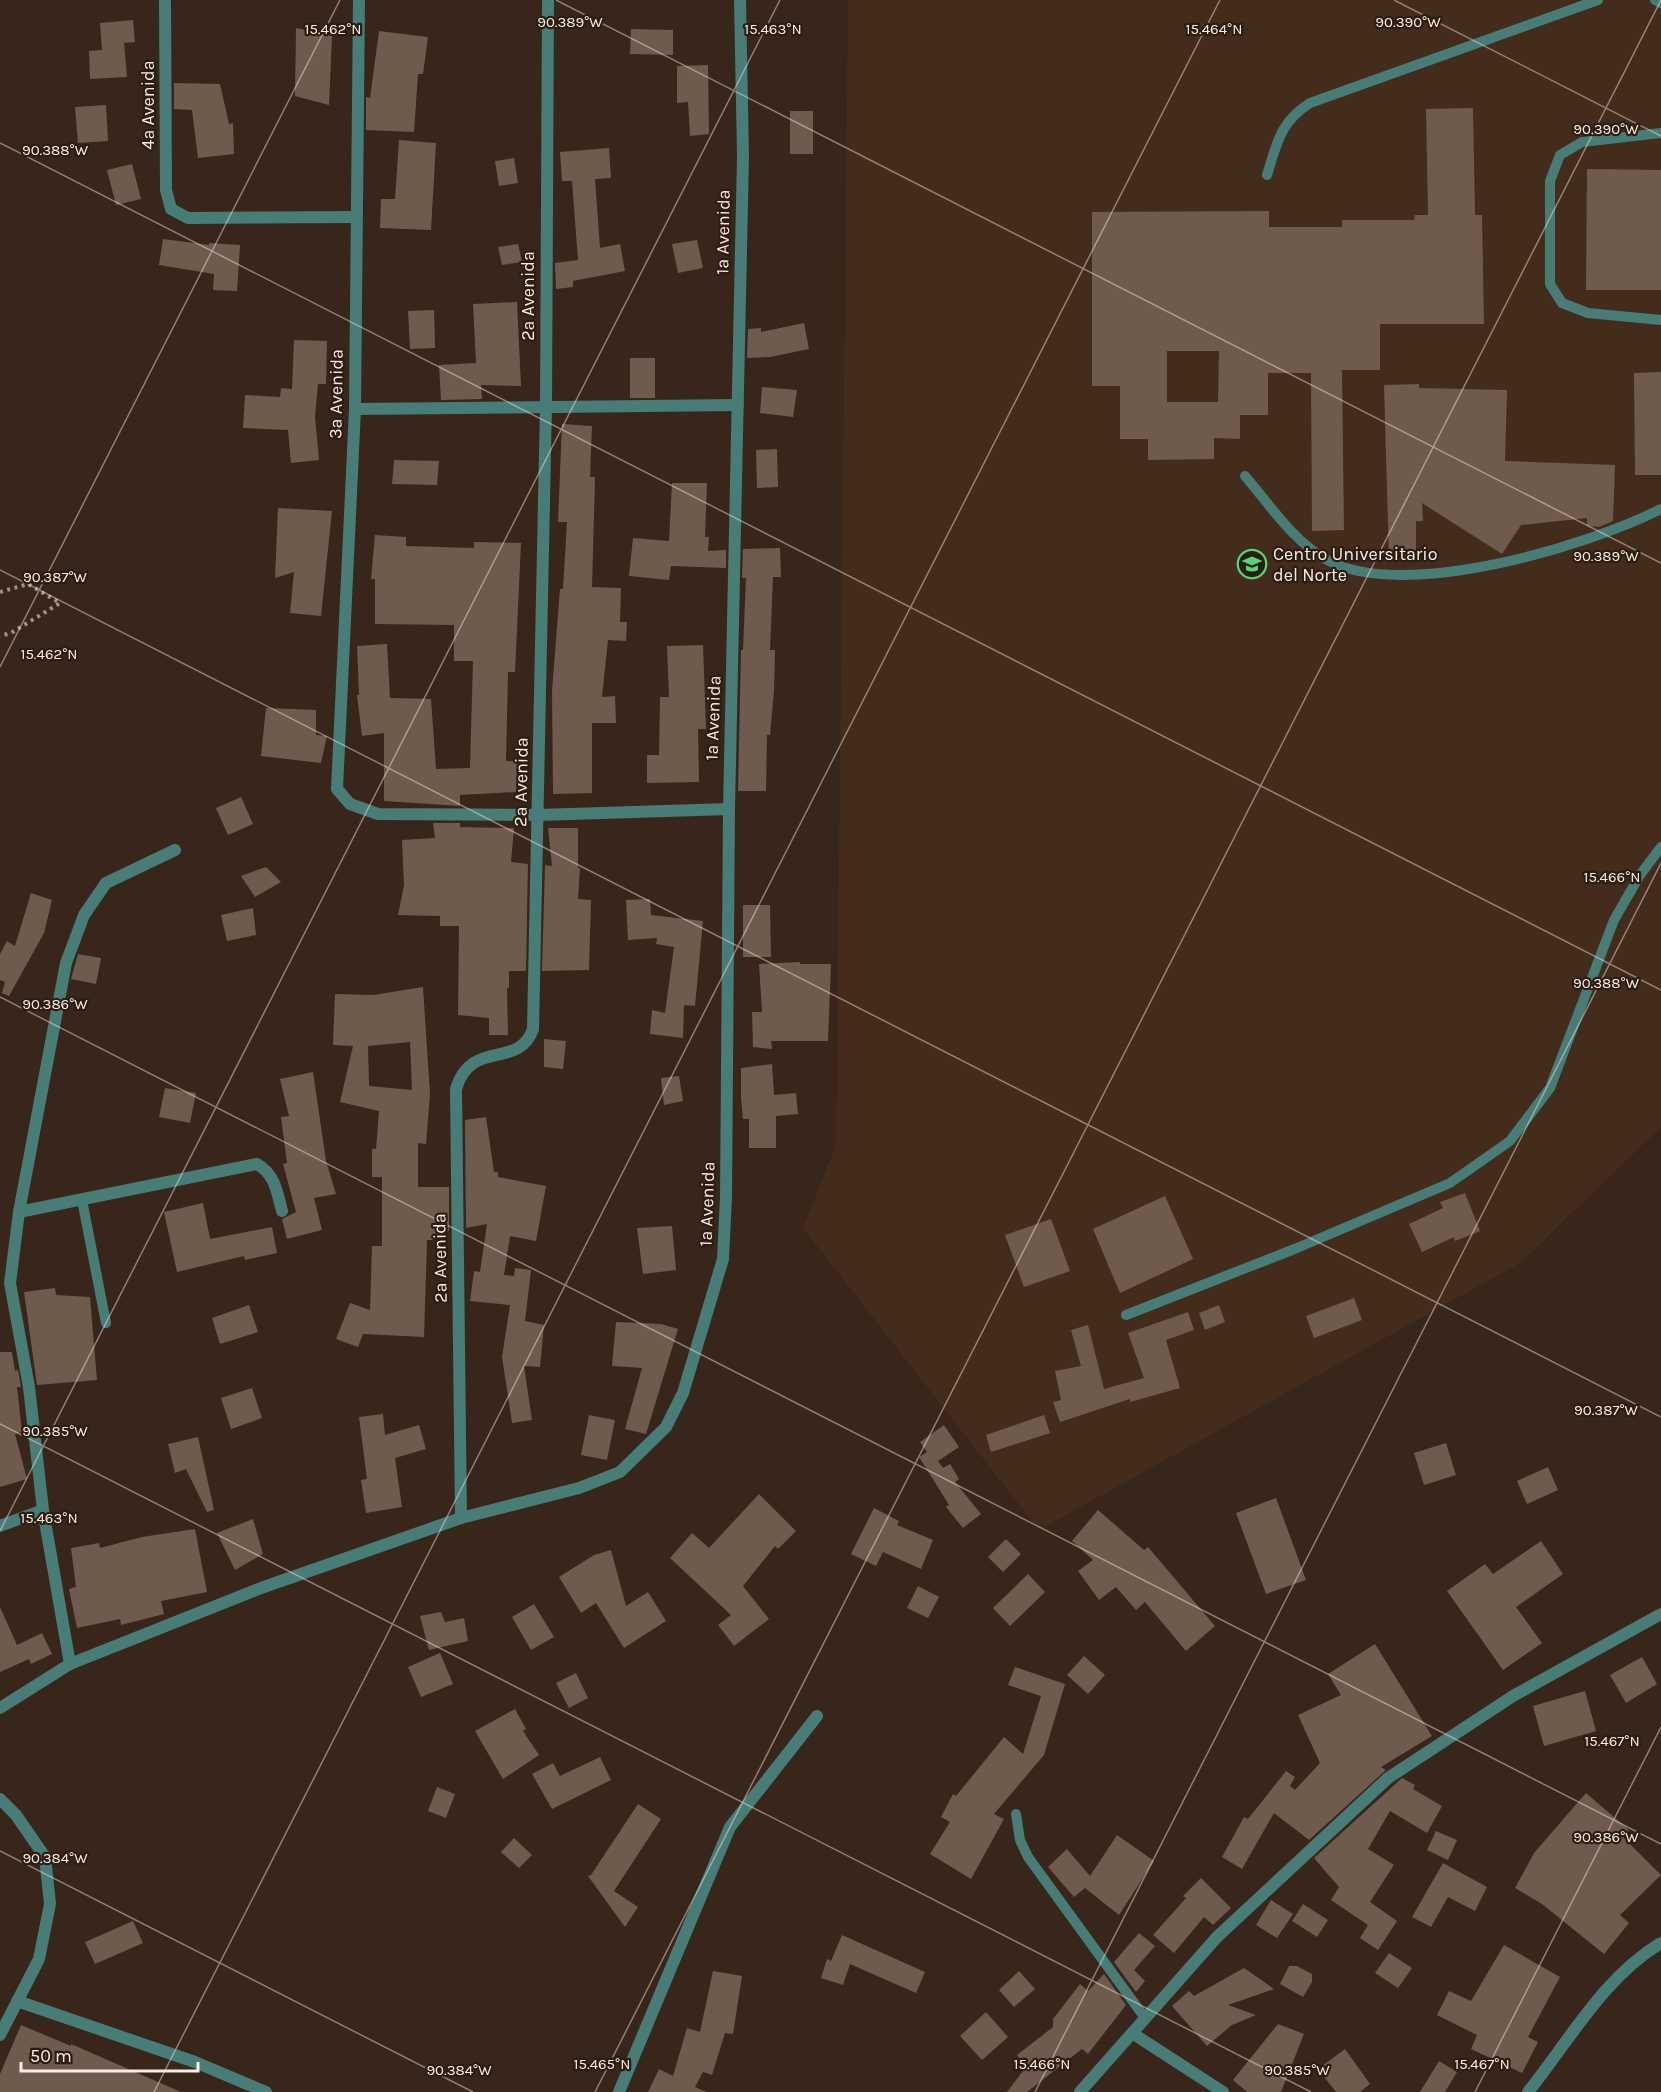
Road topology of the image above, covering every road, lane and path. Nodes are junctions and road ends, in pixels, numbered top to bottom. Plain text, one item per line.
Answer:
1 (165, 0) edge
2 (359, 0) edge
3 (548, 0) edge
4 (740, 0) edge
5 (1598, 0) edge
6 (1655, 0) edge
7 (1661, 3) edge
8 (1661, 133) edge
9 (1267, 175) dead end
10 (357, 218) junction
11 (1661, 320) edge
12 (546, 405) junction
13 (738, 405) junction
14 (355, 409) junction
15 (1245, 476) dead end
16 (1661, 509) edge
17 (0, 592) edge
18 (0, 636) edge
19 (729, 809) junction
20 (538, 815) junction
21 (1661, 847) edge
22 (175, 850) dead end
23 (82, 1200) junction
24 (282, 1211) dead end
25 (19, 1212) junction
26 (5, 1283) edge
27 (1126, 1315) dead end
28 (106, 1323) dead end
29 (43, 1510) junction
30 (461, 1518) junction
31 (0, 1526) edge
32 (1661, 1614) edge
33 (70, 1664) junction
34 (0, 1708) edge
35 (817, 1716) dead end
36 (0, 1799) edge
37 (1016, 1814) dead end
38 (1661, 1943) edge
39 (17, 2001) junction
40 (1145, 2018) junction
41 (1132, 2033) junction
42 (0, 2035) edge
43 (266, 2092) edge
44 (619, 2092) edge
45 (1080, 2092) edge
46 (1223, 2092) edge
47 (1528, 2092) edge

1 - 10 street, 4a Avenida
2 - 10 street, 3a Avenida
3 - 12 street, 2a Avenida
4 - 13 street, 1a Avenida
5 - 9 lane
6 - 7 lane
8 - 11 lane
10 - 14 street, 3a Avenida
12 - 13 street
12 - 14 street
12 - 20 street, 2a Avenida
13 - 19 street, 1a Avenida
14 - 20 street, 3a Avenida
15 - 16 lane
17 - 18 path
19 - 20 street
19 - 30 street, 1a Avenida
20 - 30 street, 2a Avenida
21 - 27 lane
22 - 25 street
23 - 24 street
23 - 25 street
23 - 28 lane
25 - 26 street
26 - 29 street
29 - 31 street
29 - 33 street
30 - 33 street, 1a Avenida
32 - 40 street
33 - 34 street, 1a Avenida
35 - 44 street
36 - 39 street
37 - 40 lane
38 - 47 street
39 - 42 street
39 - 43 street
40 - 41 street
41 - 45 street
41 - 46 street

